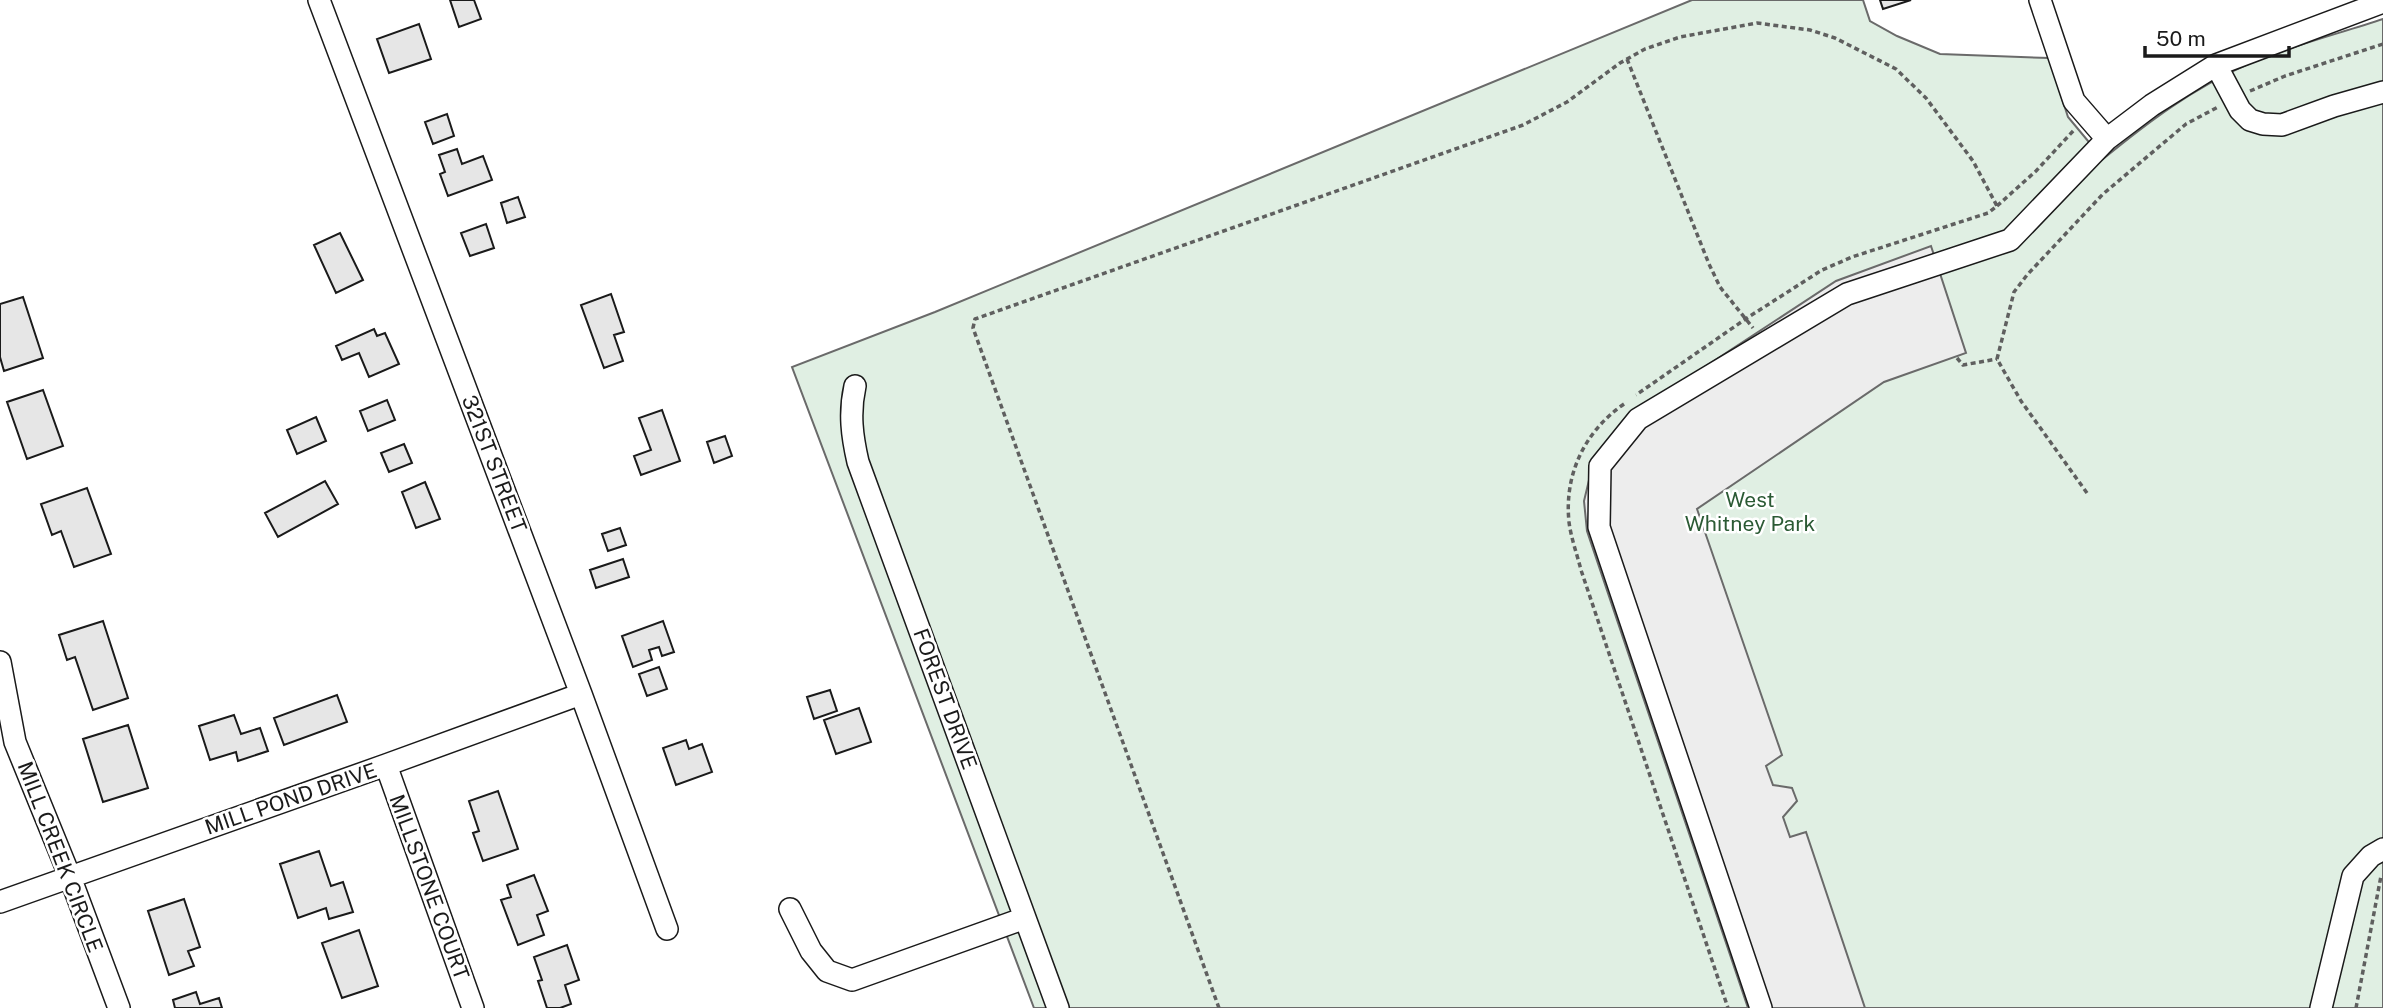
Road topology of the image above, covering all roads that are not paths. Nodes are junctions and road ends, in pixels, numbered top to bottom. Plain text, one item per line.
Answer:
1 (319, 0) edge
2 (2040, 0) edge
3 (2383, 2) edge
4 (2216, 65) junction
5 (2383, 92) edge
6 (2107, 139) junction
7 (855, 386) dead end
8 (0, 662) edge
9 (581, 694) junction
10 (386, 765) junction
11 (2383, 849) edge
12 (70, 877) junction
13 (0, 902) edge
14 (790, 909) dead end
15 (1025, 918) junction
16 (667, 929) dead end
17 (119, 1008) edge
18 (473, 1008) edge
19 (1058, 1008) edge
20 (1761, 1008) edge
21 (2321, 1008) edge

1 - 9 street, 321ST STREET
2 - 6 street
3 - 4 street
4 - 5 street
4 - 6 street
6 - 20 street
7 - 15 street, FOREST DRIVE
8 - 12 street, MILL CREEK CIRCLE
9 - 10 street, MILL POND DRIVE
9 - 16 street, 321ST STREET
10 - 12 street, MILL POND DRIVE
10 - 18 street, MILLSTONE COURT
11 - 21 street
12 - 13 street, MILL POND DRIVE
12 - 17 street, MILL CREEK CIRCLE
14 - 15 street
15 - 19 street, FOREST DRIVE

